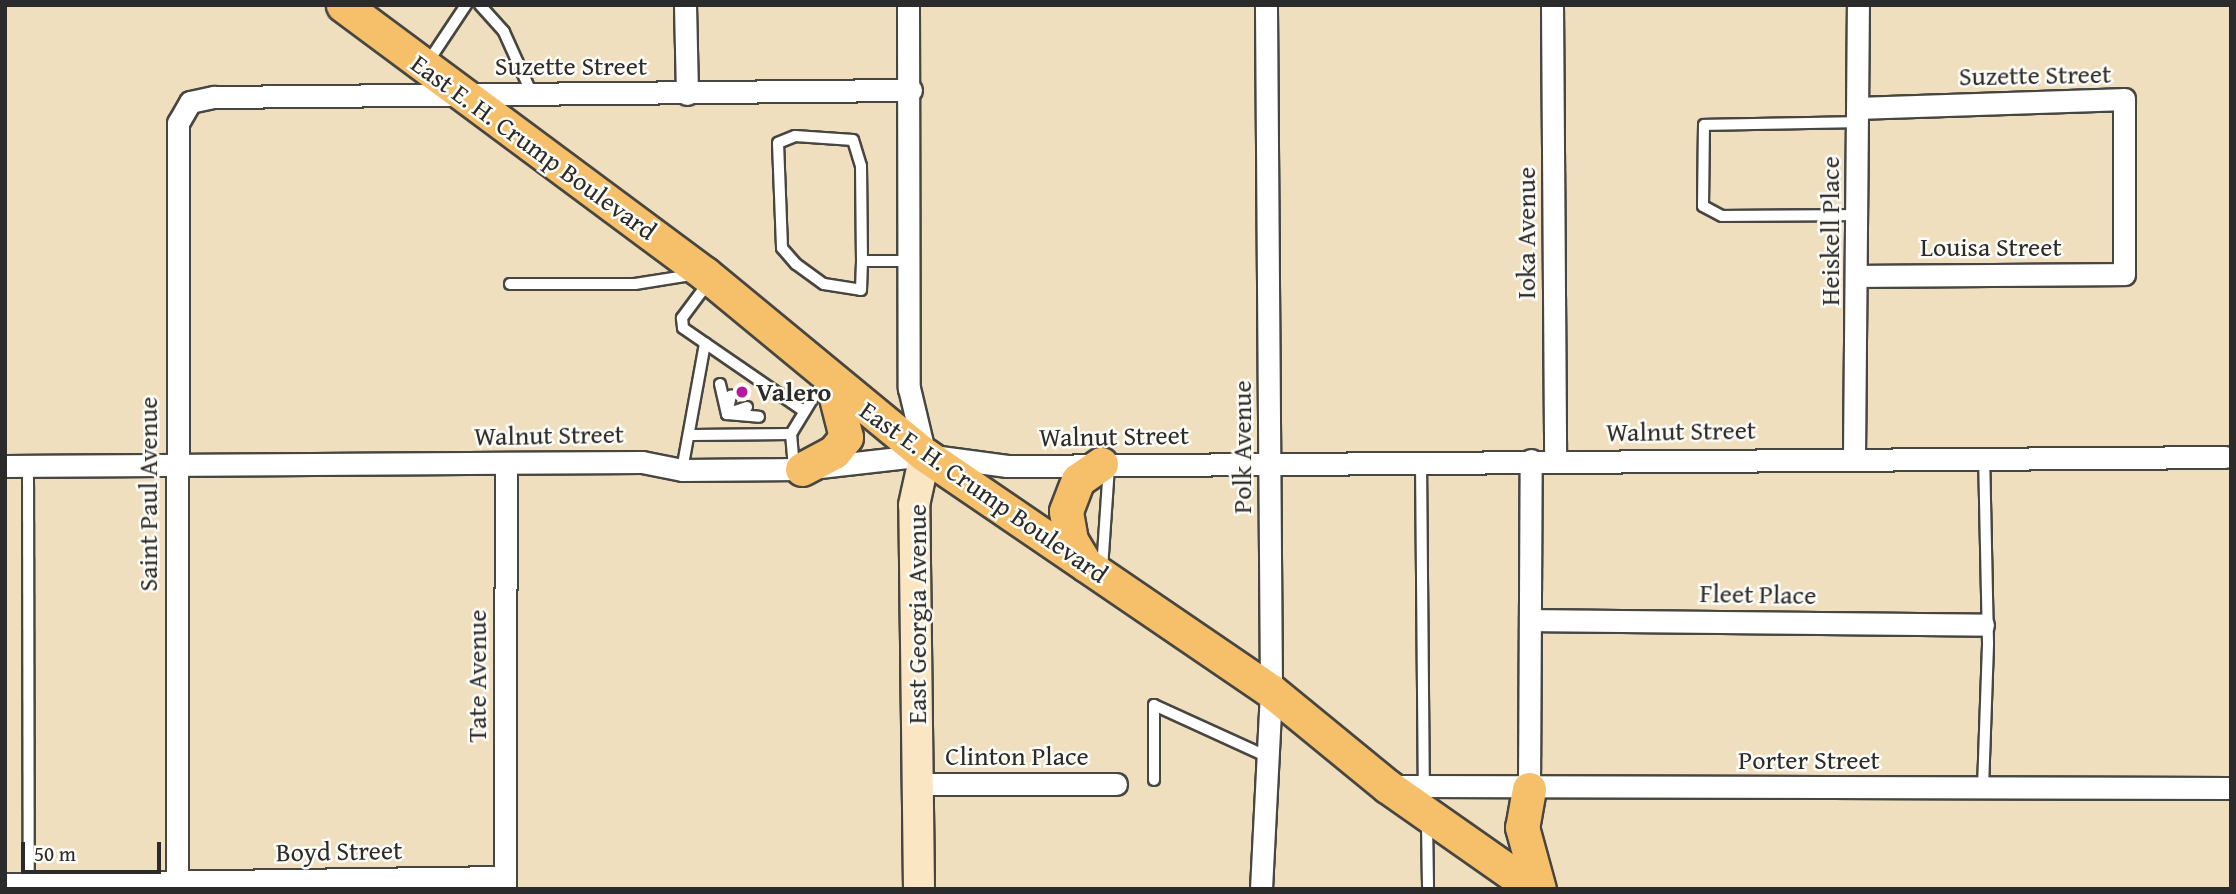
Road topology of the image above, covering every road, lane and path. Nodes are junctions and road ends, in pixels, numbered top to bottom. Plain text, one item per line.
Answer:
1 (344, 5) edge
2 (466, 5) edge
3 (480, 5) edge
4 (685, 5) edge
5 (908, 5) edge
6 (1266, 5) edge
7 (1552, 5) edge
8 (1858, 5) edge
9 (425, 67) junction
10 (911, 90) junction
11 (460, 94) junction
12 (532, 94) junction
13 (687, 94) junction
14 (190, 102) joint
15 (1859, 115) junction
16 (1859, 215) junction
17 (862, 261) junction
18 (911, 261) junction
19 (2124, 274) joint
20 (707, 276) junction
21 (1859, 276) junction
22 (510, 284) dead end
23 (705, 343) junction
24 (829, 380) junction
25 (720, 384) dead end
26 (732, 395) dead end
27 (747, 407) dead end
28 (801, 409) junction
29 (727, 414) junction
30 (759, 417) dead end
31 (724, 434) junction
32 (790, 434) junction
33 (693, 435) junction
34 (925, 455) junction
35 (1854, 457) junction
36 (1984, 457) junction
37 (2225, 457) dead end
38 (1531, 460) junction
39 (1555, 460) junction
40 (1271, 461) junction
41 (1421, 461) junction
42 (506, 463) junction
43 (1105, 464) junction
44 (28, 466) junction
45 (5, 467) edge
46 (798, 468) junction
47 (176, 469) junction
48 (682, 470) junction
49 (1094, 570) junction
50 (1532, 620) junction
51 (1983, 625) junction
52 (1271, 691) junction
53 (1268, 757) junction
54 (1154, 780) dead end
55 (917, 784) junction
56 (1116, 784) dead end
57 (1983, 788) junction
58 (2231, 788) edge
59 (1530, 789) junction
60 (1426, 801) junction
61 (505, 883) edge
62 (5, 884) edge
63 (177, 885) edge
64 (29, 887) edge
65 (919, 889) edge
66 (1261, 889) edge
67 (1428, 889) edge
68 (1534, 889) edge
69 (1539, 889) edge

1 - 9 main road, East E. H. Crump Boulevard
2 - 9 lane
3 - 12 lane
4 - 13 street
5 - 10 street, East Georgia Avenue
6 - 40 street, Polk Avenue
7 - 39 street, Ioka Avenue
8 - 15 street, Heiskell Place
9 - 11 main road, East E. H. Crump Boulevard
10 - 13 street, Suzette Street
10 - 18 street, East Georgia Avenue
11 - 12 street, Suzette Street
11 - 14 street, Suzette Street
11 - 20 main road, East E. H. Crump Boulevard
12 - 13 street, Suzette Street
14 - 47 street, Saint Paul Avenue
15 - 16 street, Heiskell Place
15 - 16 lane
15 - 19 street, Suzette Street
16 - 21 street, Heiskell Place
17 - 17 lane
17 - 18 lane
18 - 34 street, East Georgia Avenue
19 - 21 street, Louisa Street
20 - 22 lane
20 - 23 lane
20 - 24 main road, East E. H. Crump Boulevard
21 - 35 street, Heiskell Place
23 - 28 lane
23 - 33 lane
24 - 28 lane
24 - 34 main road, East E. H. Crump Boulevard
24 - 46 main road
25 - 29 lane
26 - 29 lane
27 - 29 lane
28 - 32 lane
29 - 30 lane
29 - 31 lane
31 - 32 lane
31 - 33 lane
32 - 46 lane
33 - 48 lane
34 - 43 street, Walnut Street
34 - 46 street, Walnut Street
34 - 49 main road, East E. H. Crump Boulevard
34 - 55 street, East Georgia Avenue
35 - 36 street, Walnut Street
35 - 39 street, Walnut Street
36 - 37 street, Walnut Street
36 - 51 lane
38 - 39 street, Walnut Street
38 - 41 street, Walnut Street
38 - 50 street
40 - 41 street, Walnut Street
40 - 43 street, Walnut Street
40 - 52 street, Polk Avenue
41 - 60 lane
42 - 47 street, Walnut Street
42 - 48 street, Walnut Street
42 - 61 street, Tate Avenue
43 - 49 main road
44 - 45 street, Walnut Street
44 - 47 street, Walnut Street
44 - 64 lane
46 - 48 street, Walnut Street
47 - 63 street, Saint Paul Avenue
49 - 52 main road, East E. H. Crump Boulevard
50 - 51 street, Fleet Place
50 - 59 street
51 - 57 lane
52 - 53 street, Polk Avenue
52 - 60 main road, East E. H. Crump Boulevard
53 - 54 lane
53 - 66 street, Polk Avenue
55 - 56 street, Clinton Place
55 - 65 street, East Georgia Avenue
57 - 58 street, Porter Street
57 - 59 street, Porter Street
59 - 60 street, Porter Street
59 - 69 main road
60 - 67 lane
60 - 68 main road, East E. H. Crump Boulevard
61 - 63 street, Boyd Street
62 - 64 street, Boyd Street
63 - 64 street, Boyd Street

